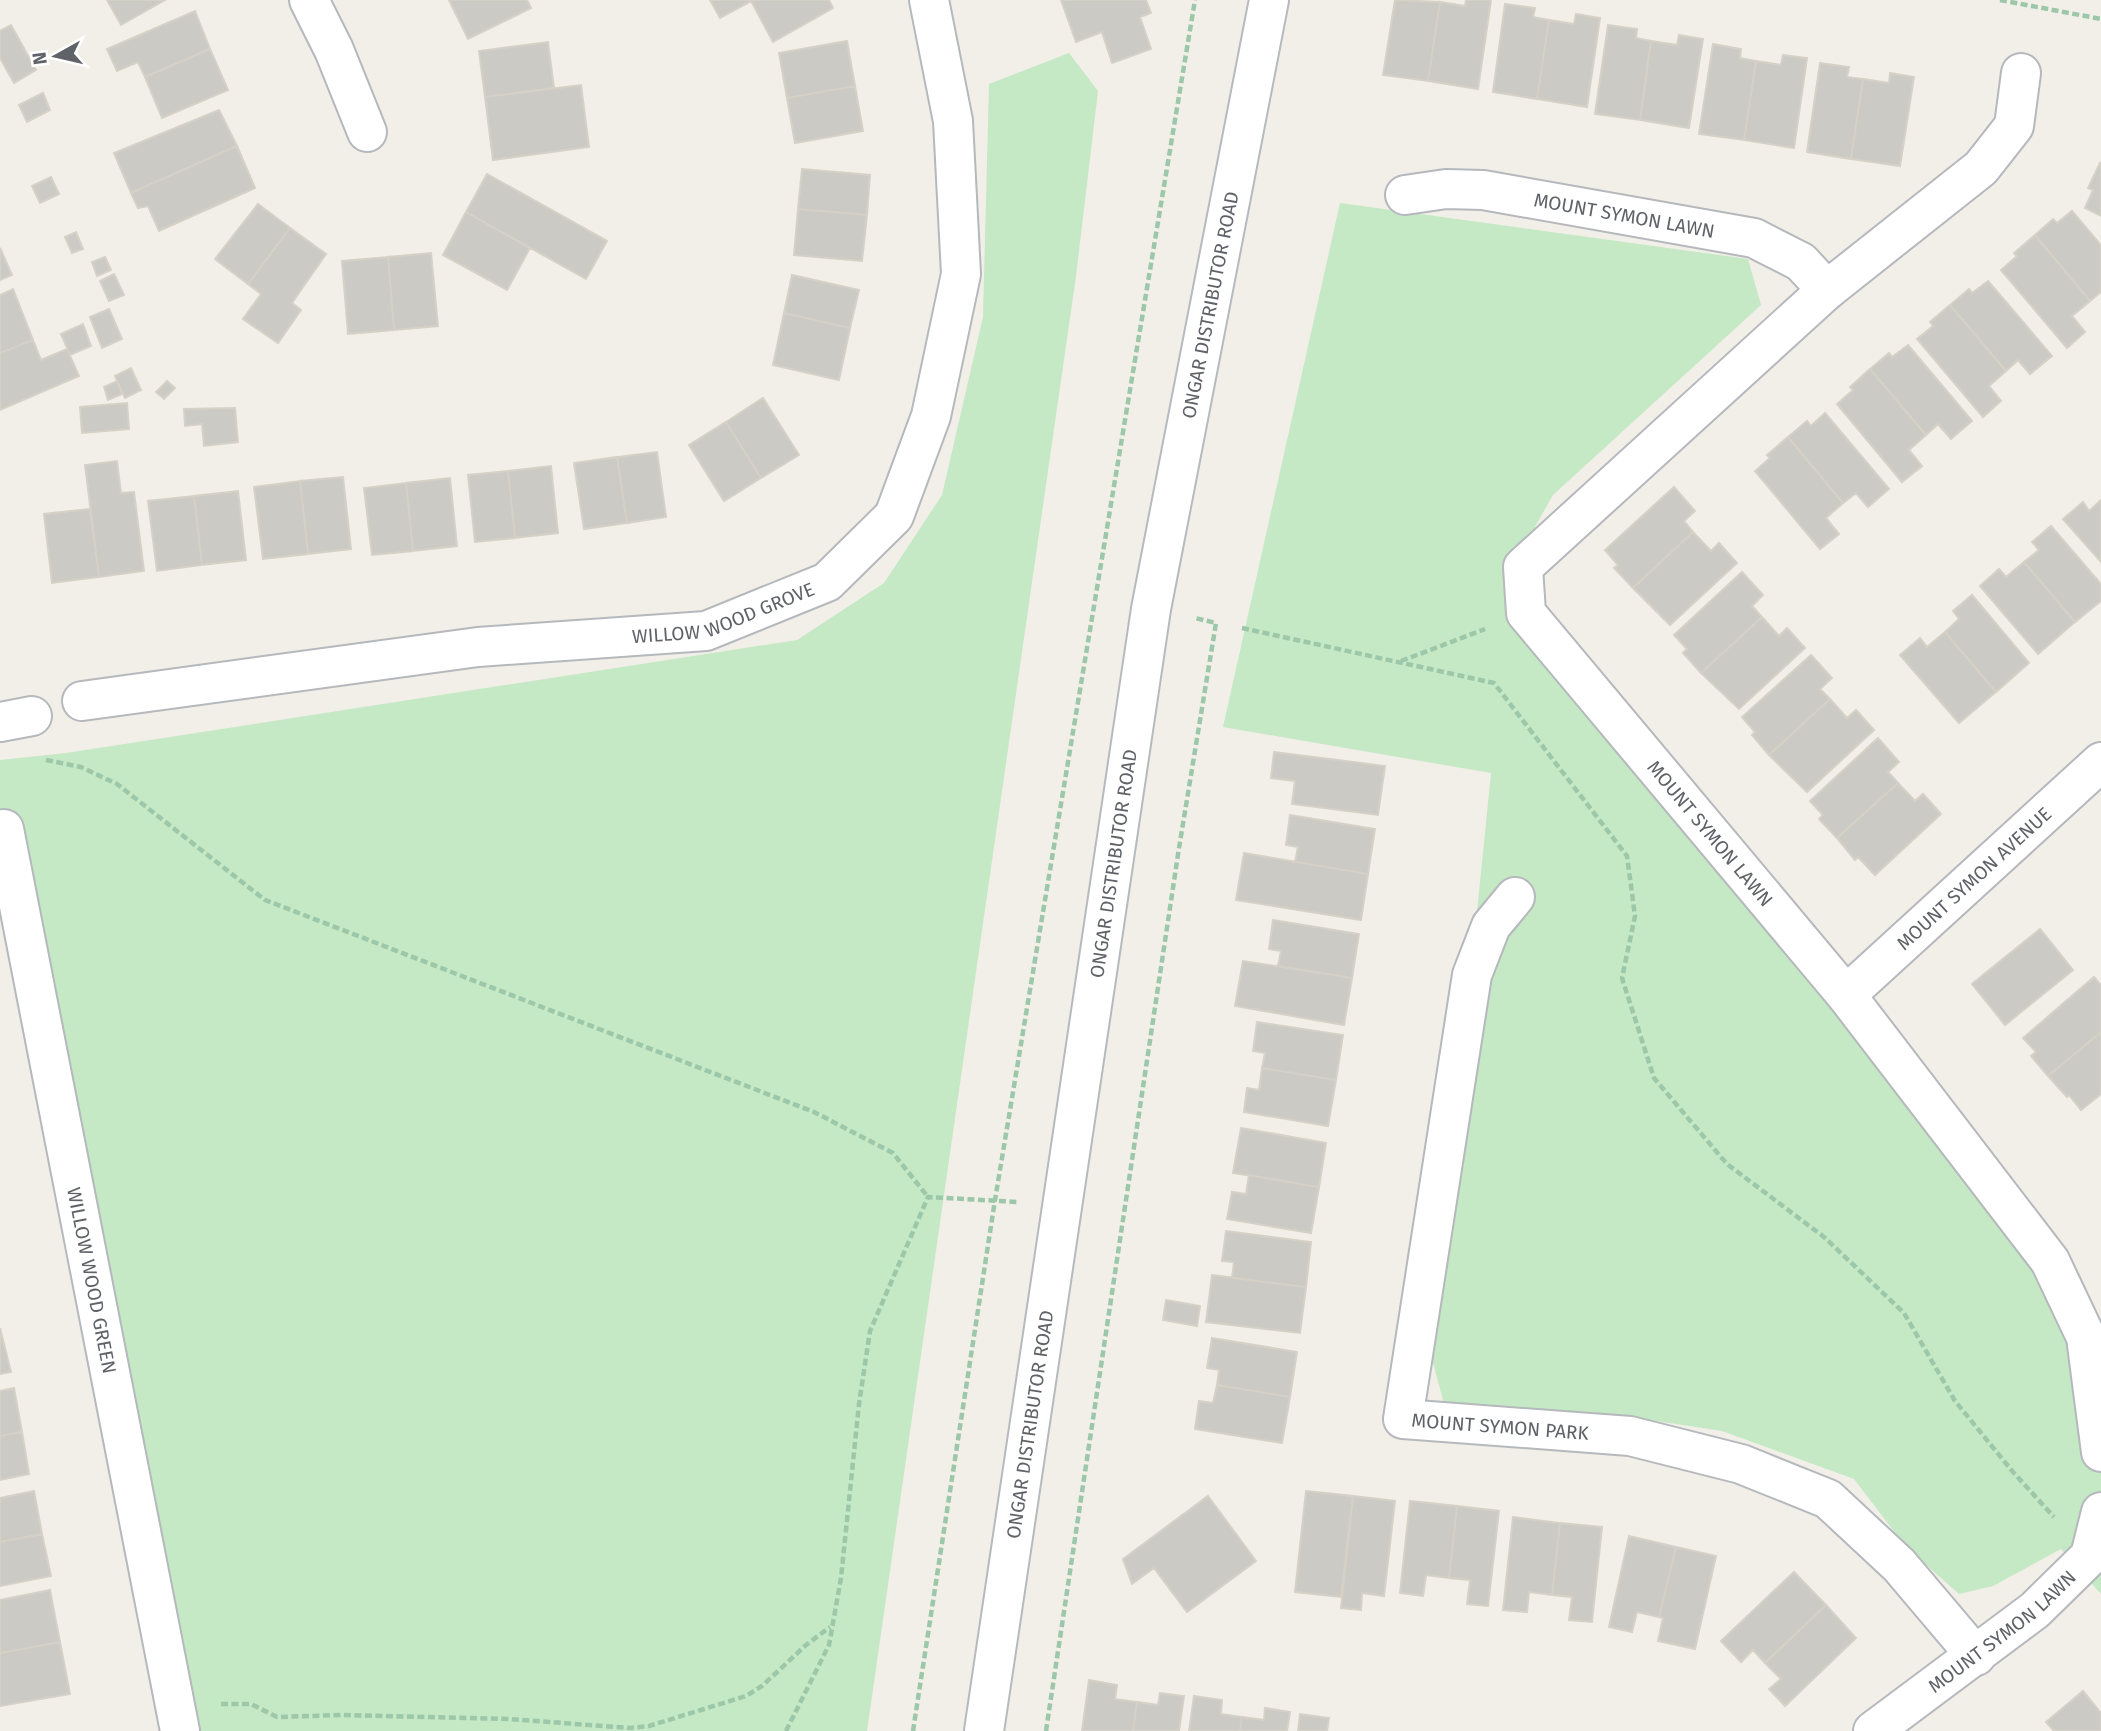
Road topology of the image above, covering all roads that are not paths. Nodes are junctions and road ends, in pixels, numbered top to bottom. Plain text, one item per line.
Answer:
1 (309, 0) edge
2 (929, 0) edge
3 (1269, 0) edge
4 (2021, 73) dead end
5 (367, 132) dead end
6 (1405, 195) dead end
7 (1827, 290) junction
8 (82, 701) dead end
9 (2101, 762) edge
10 (4, 829) dead end
11 (1515, 897) dead end
12 (1846, 995) junction
13 (2101, 1452) edge
14 (2101, 1512) edge
15 (1976, 1656) junction
16 (177, 1717) edge
17 (984, 1731) edge
18 (1873, 1731) edge

1 - 5 street
2 - 8 street, WILLOW WOOD GROVE
3 - 17 street, ONGAR DISTRIBUTOR ROAD
4 - 7 street
6 - 7 street, MOUNT SYMON LAWN
7 - 12 street, MOUNT SYMON LAWN
9 - 12 street, MOUNT SYMON AVENUE
10 - 16 street, WILLOW WOOD GREEN
11 - 15 street, MOUNT SYMON PARK
12 - 13 street, MOUNT SYMON LAWN
14 - 15 street, MOUNT SYMON LAWN
15 - 18 street, MOUNT SYMON LAWN

